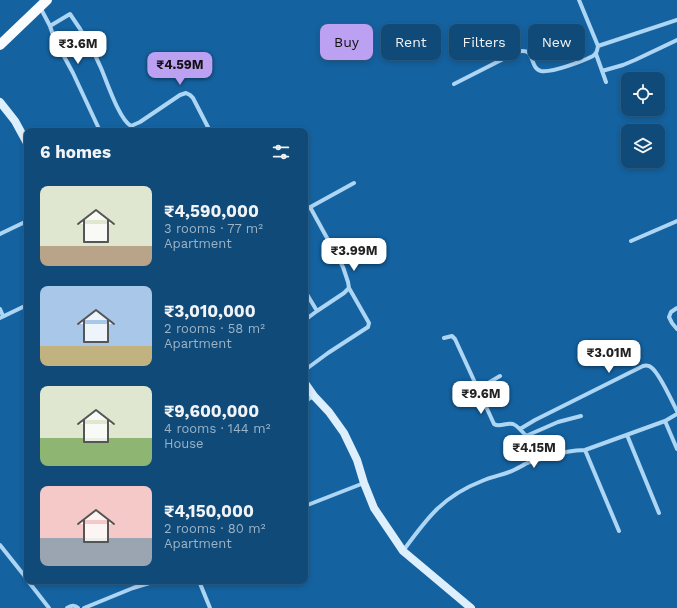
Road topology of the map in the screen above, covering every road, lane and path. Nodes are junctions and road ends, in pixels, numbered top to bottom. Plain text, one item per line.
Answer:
1 (579, 0) edge
2 (44, 4) edge
3 (677, 20) edge
4 (50, 26) junction
5 (677, 40) edge
6 (0, 45) edge
7 (598, 46) junction
8 (596, 54) junction
9 (602, 71) junction
10 (606, 82) dead end
11 (454, 84) dead end
12 (0, 102) edge
13 (99, 128) edge
14 (208, 128) edge
15 (24, 138) edge
16 (354, 183) dead end
17 (310, 207) joint
18 (677, 221) edge
19 (24, 222) edge
20 (0, 234) edge
21 (631, 241) dead end
22 (349, 288) junction
23 (308, 296) edge
24 (24, 306) edge
25 (677, 308) edge
26 (0, 309) edge
27 (317, 311) junction
28 (2, 317) edge
29 (308, 318) edge
30 (677, 329) edge
31 (444, 338) dead end
32 (308, 368) edge
33 (500, 376) dead end
34 (308, 387) edge
35 (478, 389) junction
36 (314, 396) junction
37 (308, 399) edge
38 (458, 405) dead end
39 (677, 411) edge
40 (677, 414) edge
41 (582, 416) dead end
42 (665, 421) junction
43 (520, 429) junction
44 (627, 435) junction
45 (526, 436) junction
46 (677, 449) edge
47 (585, 450) junction
48 (542, 458) junction
49 (364, 483) junction
50 (308, 505) edge
51 (659, 513) dead end
52 (619, 531) dead end
53 (0, 545) edge
54 (403, 551) junction
55 (24, 575) edge
56 (31, 584) edge
57 (146, 584) edge
58 (200, 584) edge
59 (49, 608) edge
60 (67, 608) edge
61 (78, 608) edge
62 (84, 608) edge
63 (210, 608) edge
64 (471, 608) edge

1 - 7 street
2 - 4 street
2 - 6 main road
3 - 7 street
4 - 13 street
4 - 14 street
5 - 9 street
7 - 8 street
8 - 9 street
8 - 11 street
9 - 10 street
12 - 15 street
16 - 17 street
17 - 22 street
18 - 21 street
19 - 20 street
22 - 27 street
22 - 32 street
23 - 27 street
24 - 28 street
25 - 30 street
26 - 28 street
27 - 29 street
31 - 35 street
33 - 35 street
34 - 36 street
35 - 38 street
35 - 43 street
36 - 37 street
36 - 49 street
39 - 43 street
40 - 42 street
41 - 45 street
42 - 44 street
42 - 46 street
43 - 45 street
44 - 47 street
44 - 51 street
45 - 48 street
47 - 48 street
47 - 52 street
48 - 54 street
49 - 50 street
49 - 54 street
53 - 55 street
54 - 64 street
56 - 59 street
57 - 62 street
58 - 63 street
60 - 61 street

